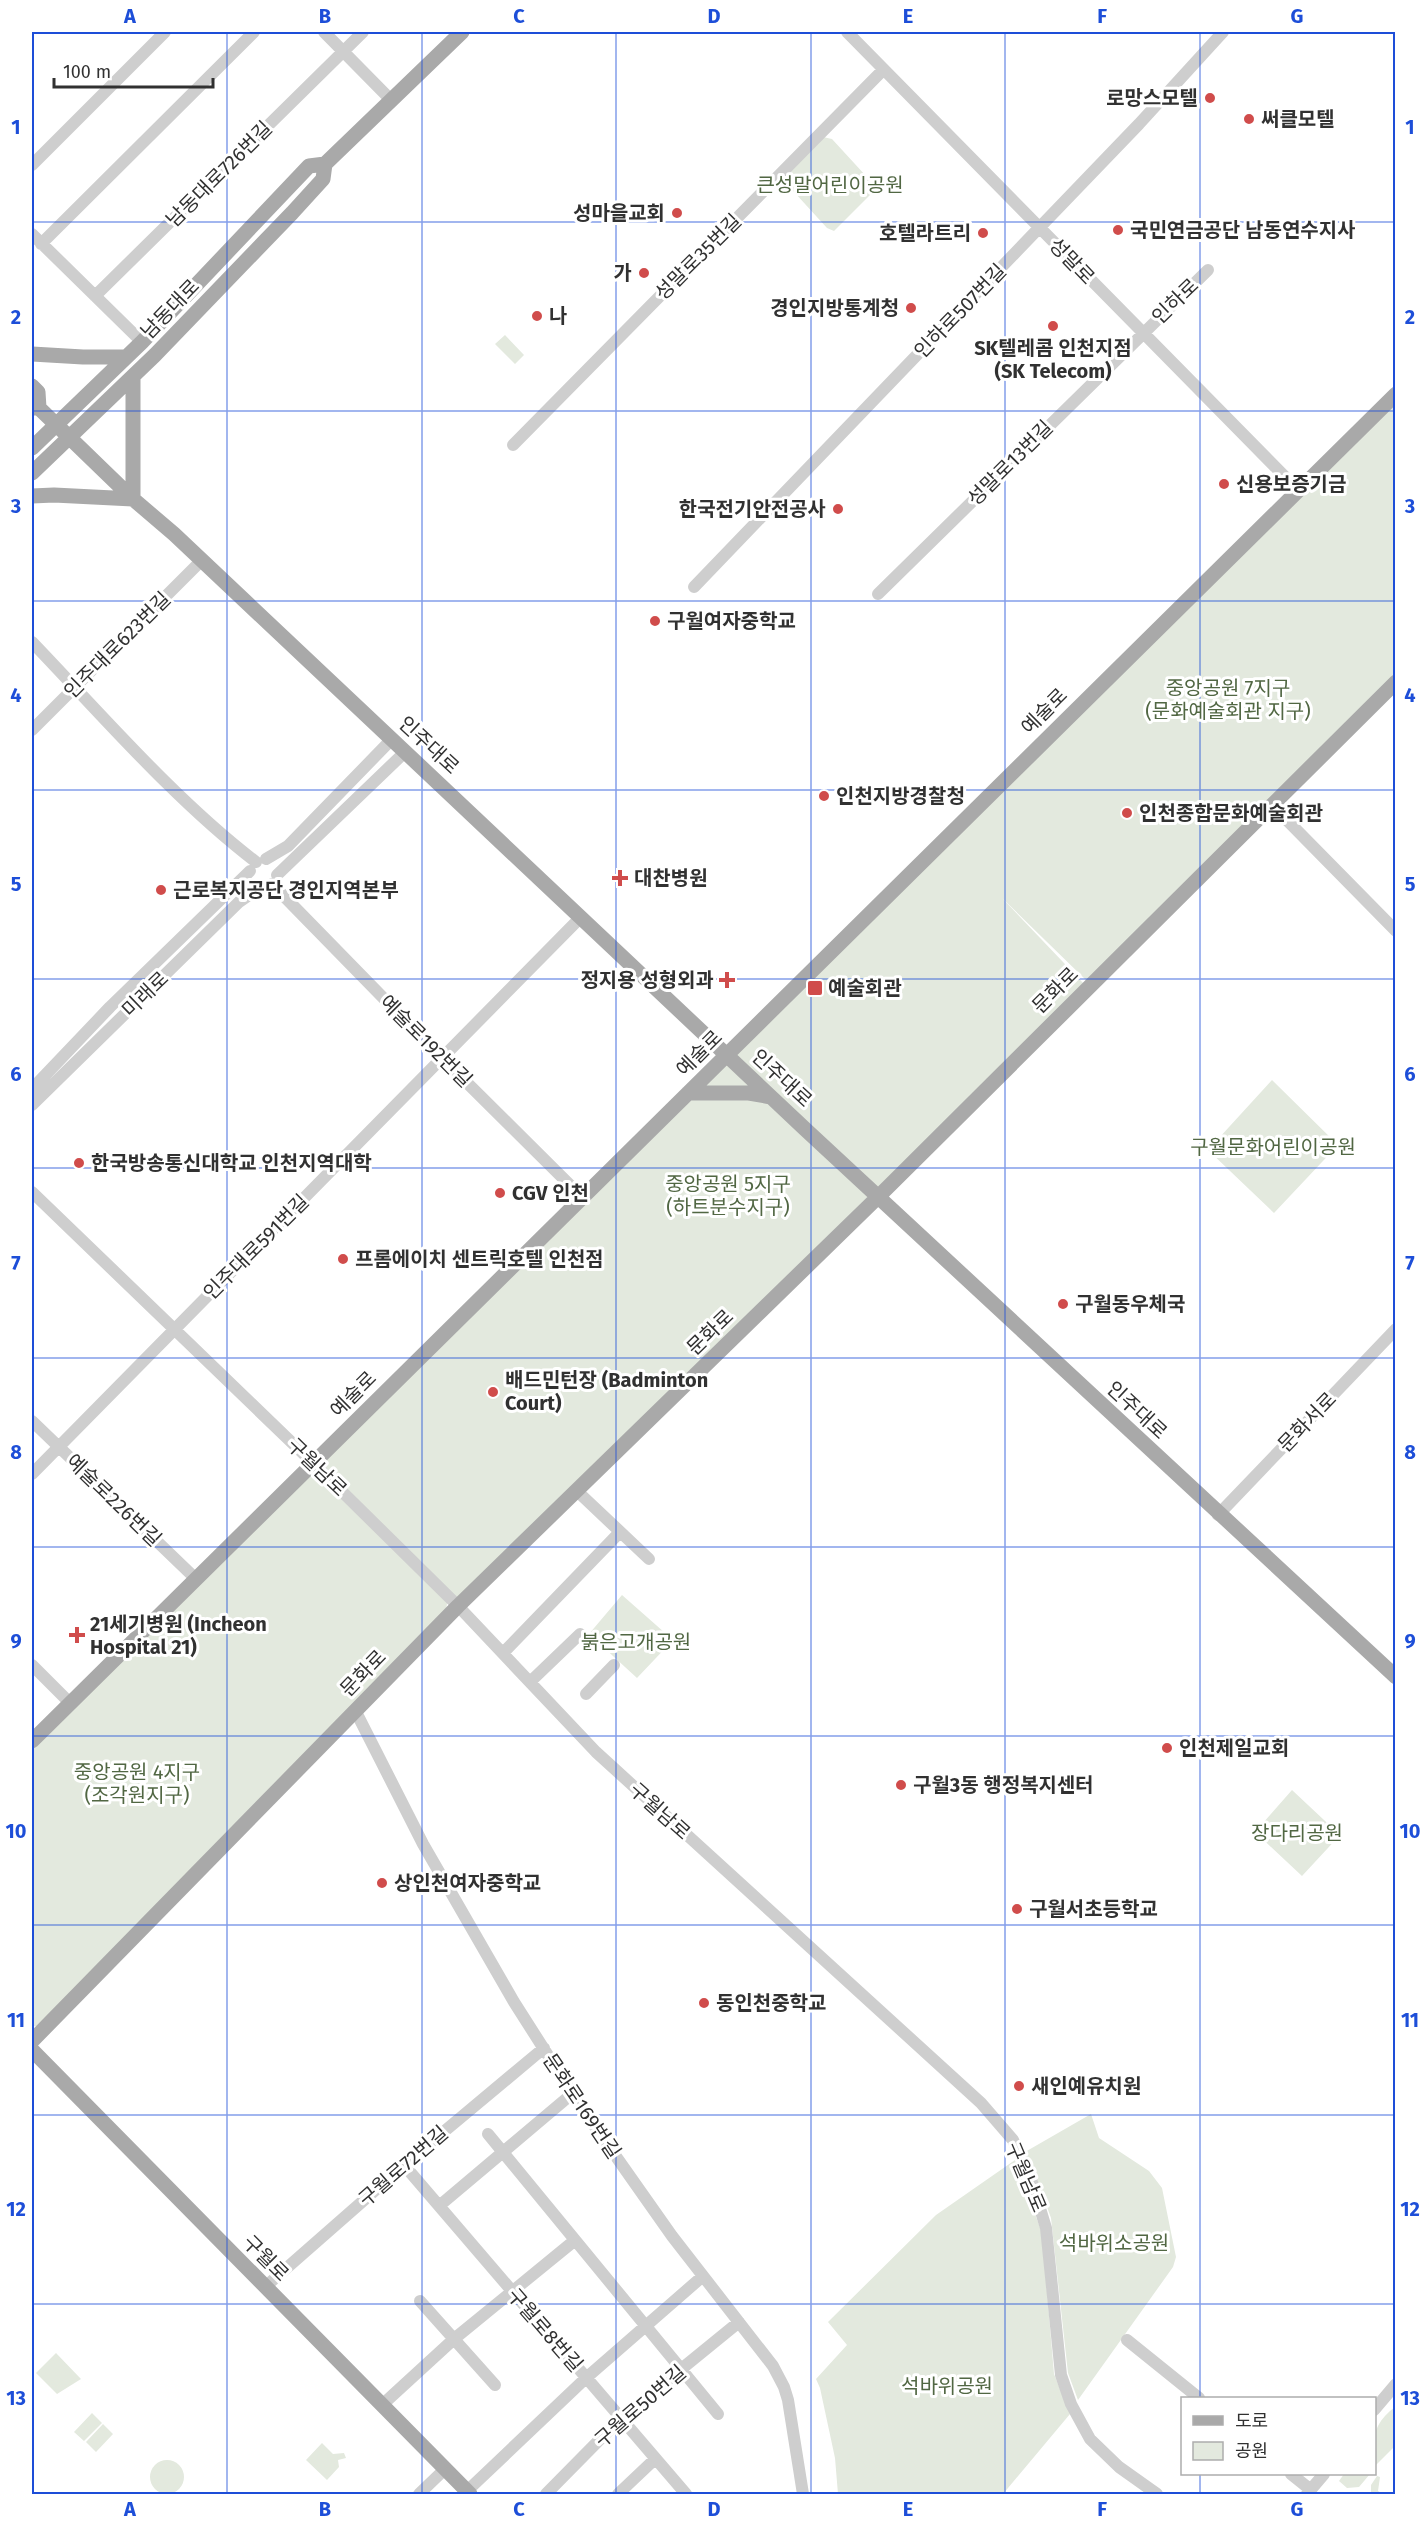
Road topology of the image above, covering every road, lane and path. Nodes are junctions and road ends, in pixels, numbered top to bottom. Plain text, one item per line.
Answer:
1 (165, 32) edge
2 (254, 32) edge
3 (324, 32) edge
4 (363, 32) edge
5 (462, 32) edge
6 (847, 32) edge
7 (1223, 32) edge
8 (343, 51) junction
9 (883, 70) junction
10 (392, 101) junction
11 (325, 164) junction
12 (32, 165) edge
13 (1040, 228) junction
14 (32, 234) edge
15 (41, 244) junction
16 (1208, 270) dead end
17 (95, 297) junction
18 (1142, 333) junction
19 (142, 342) junction
20 (32, 354) edge
21 (126, 357) junction
22 (133, 376) junction
23 (32, 386) edge
24 (1395, 394) edge
25 (35, 408) edge
26 (57, 425) junction
27 (70, 437) junction
28 (513, 445) dead end
29 (32, 448) edge
30 (32, 473) edge
31 (1298, 490) junction
32 (32, 496) edge
33 (133, 499) junction
34 (202, 561) junction
35 (694, 587) dead end
36 (878, 594) dead end
37 (32, 642) edge
38 (1395, 682) edge
39 (75, 686) junction
40 (32, 730) edge
41 (392, 739) junction
42 (405, 752) junction
43 (1271, 804) junction
44 (257, 864) junction
45 (270, 882) junction
46 (580, 917) junction
47 (1395, 931) edge
48 (726, 1055) junction
49 (442, 1058) junction
50 (32, 1089) edge
51 (688, 1093) junction
52 (771, 1097) junction
53 (32, 1106) edge
54 (582, 1197) junction
55 (878, 1197) junction
56 (34, 1198) edge
57 (174, 1329) junction
58 (1395, 1329) edge
59 (32, 1421) edge
60 (59, 1447) junction
61 (313, 1463) junction
62 (32, 1474) edge
63 (577, 1491) junction
64 (1218, 1515) junction
65 (620, 1532) junction
66 (649, 1559) dead end
67 (196, 1579) junction
68 (458, 1606) junction
69 (580, 1634) dead end
70 (503, 1653) junction
71 (32, 1665) edge
72 (614, 1665) dead end
73 (1395, 1677) edge
74 (530, 1682) junction
75 (586, 1694) dead end
76 (70, 1703) junction
77 (355, 1710) junction
78 (32, 1741) edge
79 (32, 2041) edge
80 (544, 2048) junction
81 (32, 2050) edge
82 (573, 2093) junction
83 (488, 2134) dead end
84 (502, 2152) junction
85 (404, 2165) junction
86 (439, 2206) junction
87 (574, 2241) junction
88 (703, 2276) junction
89 (265, 2287) junction
90 (512, 2292) junction
91 (420, 2301) dead end
92 (739, 2322) junction
93 (646, 2327) junction
94 (454, 2339) junction
95 (1127, 2340) dead end
96 (681, 2369) junction
97 (586, 2378) junction
98 (1395, 2384) edge
99 (495, 2385) dead end
100 (1198, 2397) edge
101 (382, 2405) junction
102 (1376, 2408) edge
103 (718, 2414) dead end
104 (621, 2418) junction
105 (656, 2459) junction
106 (445, 2469) junction
107 (1292, 2475) edge
108 (1323, 2475) edge
109 (1309, 2492) edge
110 (469, 2493) edge
111 (682, 2493) edge
112 (419, 2494) edge
113 (546, 2494) edge
114 (618, 2494) edge
115 (803, 2494) edge
116 (1157, 2494) edge

1 - 12 street
2 - 15 street
3 - 8 street
4 - 8 street, 남동대로726번길
5 - 10 main road, 남동대로
6 - 9 street, 성말로
7 - 13 street, 인하로507번길
8 - 10 street
8 - 17 street, 남동대로726번길
9 - 13 street, 성말로
9 - 28 street, 성말로35번길
10 - 11 main road, 남동대로
11 - 19 main road, 남동대로
11 - 22 main road, 남동대로
13 - 18 street, 성말로
13 - 35 street, 인하로507번길
14 - 15 street
15 - 17 street
16 - 18 street, 인하로
17 - 19 street
18 - 31 street, 성말로
18 - 36 street, 성말로13번길
19 - 21 main road, 남동대로
20 - 21 main road
21 - 26 main road, 남동대로
22 - 27 main road, 남동대로
22 - 33 main road
23 - 25 main road, 인주대로
24 - 31 main road, 예술로
25 - 26 main road, 인주대로
26 - 27 main road, 인주대로
26 - 29 main road, 남동대로
27 - 30 main road, 남동대로
27 - 33 main road, 인주대로
31 - 48 main road, 예술로
32 - 33 main road
33 - 34 main road, 인주대로
34 - 39 street, 인주대로623번길
34 - 41 main road, 인주대로
37 - 39 street
38 - 43 main road, 문화로
39 - 40 street, 인주대로623번길
39 - 44 street
41 - 42 main road, 인주대로
41 - 44 street, 미래로
42 - 45 street, 미래로
42 - 46 main road, 인주대로
43 - 47 street
43 - 55 main road, 문화로
44 - 45 street
44 - 45 street
44 - 50 street, 미래로
45 - 49 street, 예술로192번길
45 - 53 street, 미래로
46 - 48 main road, 인주대로
46 - 49 street, 인주대로591번길
48 - 51 main road, 예술로
48 - 52 main road, 인주대로
49 - 54 street, 예술로192번길
49 - 57 street, 인주대로591번길
51 - 52 main road
51 - 54 main road, 예술로
52 - 55 main road, 인주대로
54 - 61 main road, 예술로
55 - 63 main road, 문화로
55 - 64 main road, 인주대로
56 - 57 street, 구월남로
57 - 60 street, 인주대로591번길
57 - 61 street, 구월남로
58 - 64 street, 문화서로
59 - 60 street, 예술로226번길
60 - 62 street, 인주대로591번길
60 - 67 street, 예술로226번길
61 - 67 main road, 예술로
61 - 68 street, 구월남로
63 - 65 street
63 - 68 main road, 문화로
64 - 73 main road, 인주대로
65 - 66 street
65 - 70 street
67 - 76 main road, 예술로
68 - 70 street, 구월남로
68 - 77 main road, 문화로
69 - 74 street
70 - 74 street, 구월남로
71 - 76 street
72 - 75 street
74 - 116 street, 구월남로
76 - 78 main road, 예술로
77 - 79 main road, 문화로
77 - 80 street, 문화로169번길
80 - 82 street, 문화로169번길
80 - 85 street, 구월로72번길
81 - 89 main road, 구월로
82 - 84 street
82 - 88 street, 문화로169번길
83 - 84 street
84 - 86 street
84 - 87 street
85 - 86 street, 구월로8번길
85 - 89 street, 구월로72번길
86 - 90 street, 구월로8번길
87 - 90 street
87 - 93 street
88 - 92 street, 문화로169번길
88 - 93 street
89 - 101 main road, 구월로
90 - 94 street
90 - 97 street, 구월로8번길
91 - 94 street
92 - 96 street, 구월로50번길
92 - 115 street, 문화로169번길
93 - 96 street
93 - 97 street
94 - 99 street
94 - 101 street
95 - 100 street
96 - 103 street
96 - 104 street, 구월로50번길
97 - 104 street, 구월로8번길
97 - 110 street
98 - 102 street
101 - 106 main road, 구월로
104 - 105 street, 구월로8번길
104 - 113 street, 구월로50번길
105 - 111 street, 구월로8번길
105 - 114 street
106 - 110 main road, 구월로
106 - 112 street
107 - 109 street
108 - 109 street

